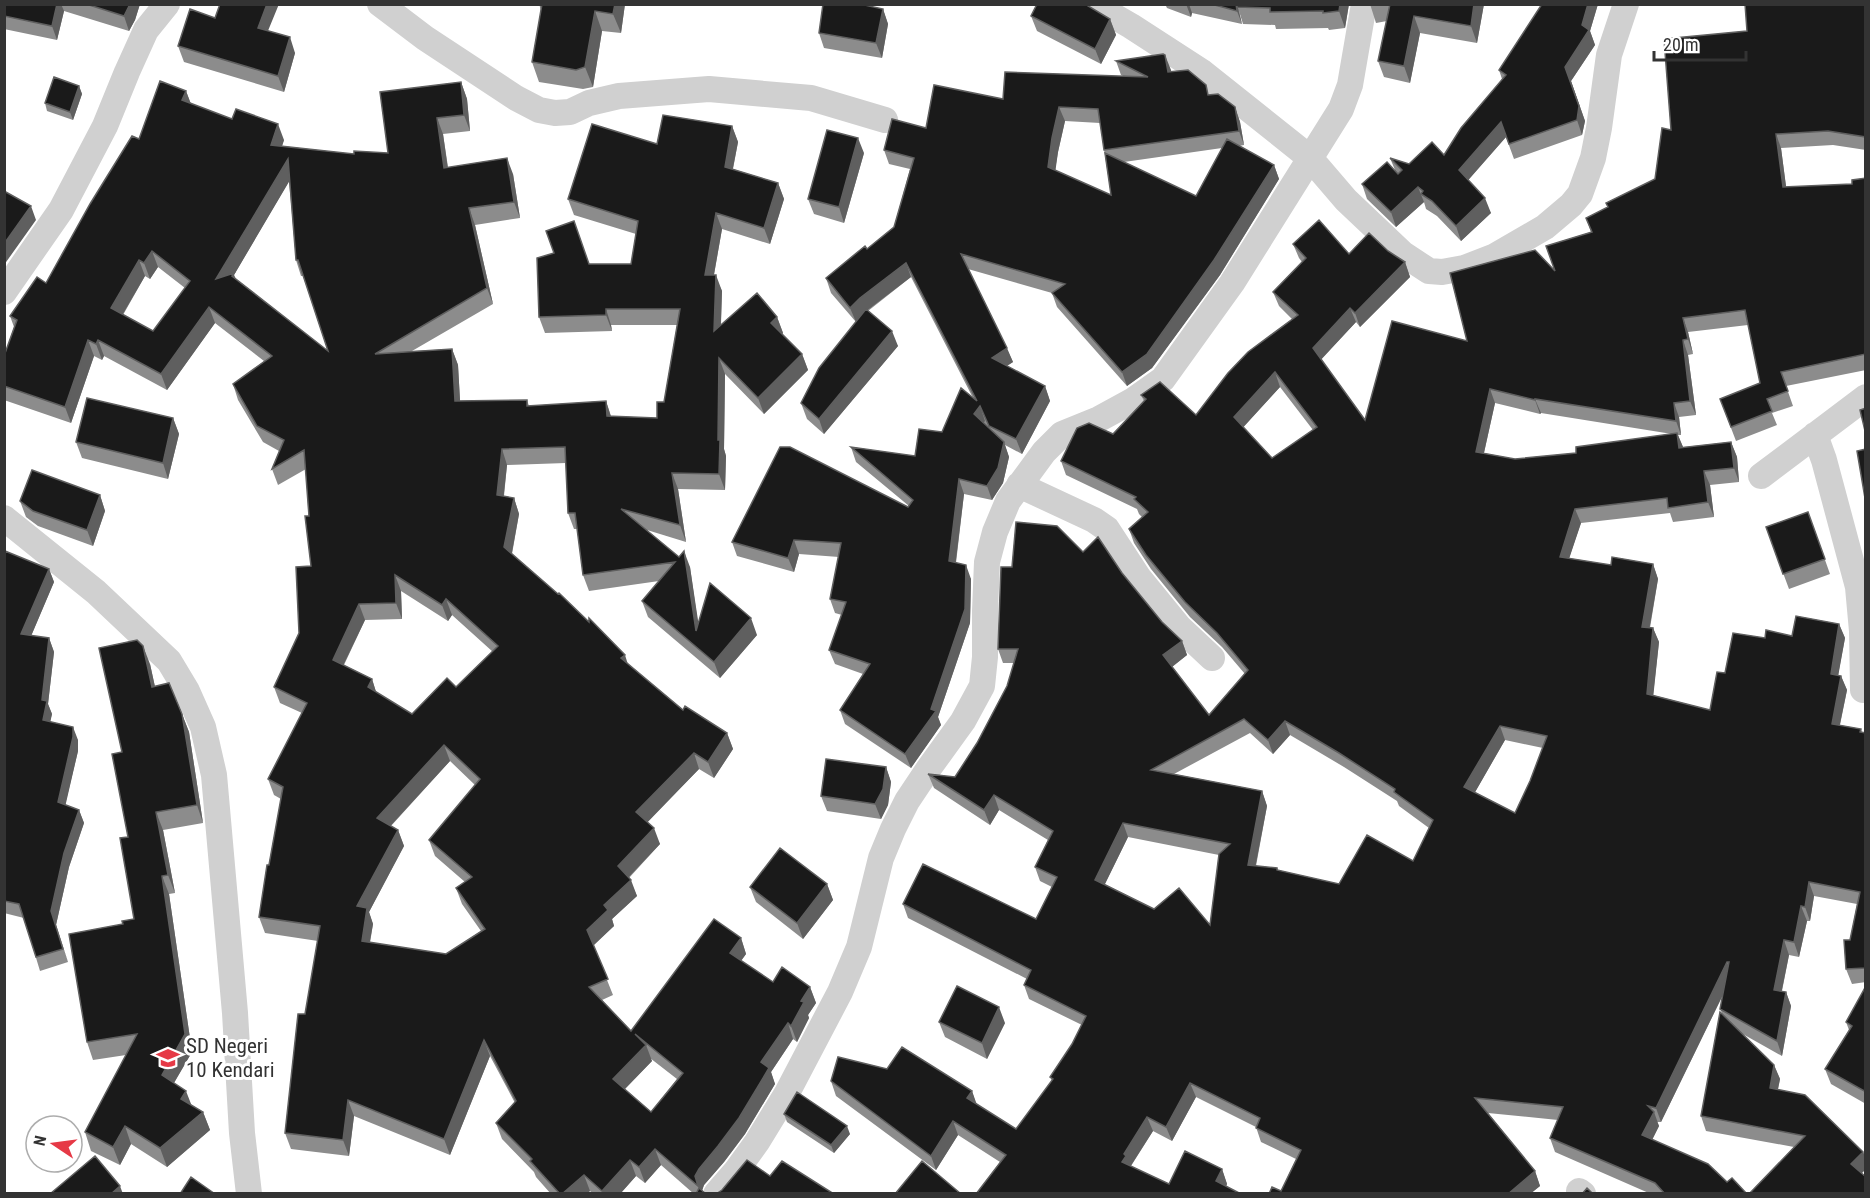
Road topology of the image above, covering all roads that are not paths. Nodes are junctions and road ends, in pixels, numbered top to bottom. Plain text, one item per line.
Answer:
1 (166, 4) edge
2 (380, 4) edge
3 (1093, 4) edge
4 (1364, 4) edge
5 (1626, 4) edge
6 (885, 120) dead end
7 (1310, 158) junction
8 (4, 292) edge
9 (1866, 397) edge
10 (1815, 435) junction
11 (1761, 476) dead end
12 (1019, 485) junction
13 (4, 518) edge
14 (1212, 658) dead end
15 (1863, 690) dead end
16 (244, 1187) edge
17 (716, 1194) edge

1 - 8 street
2 - 6 street
3 - 7 street
4 - 7 street
5 - 7 street
7 - 12 street
9 - 10 street
10 - 11 street
10 - 15 street
12 - 14 street
12 - 17 street
13 - 16 street

